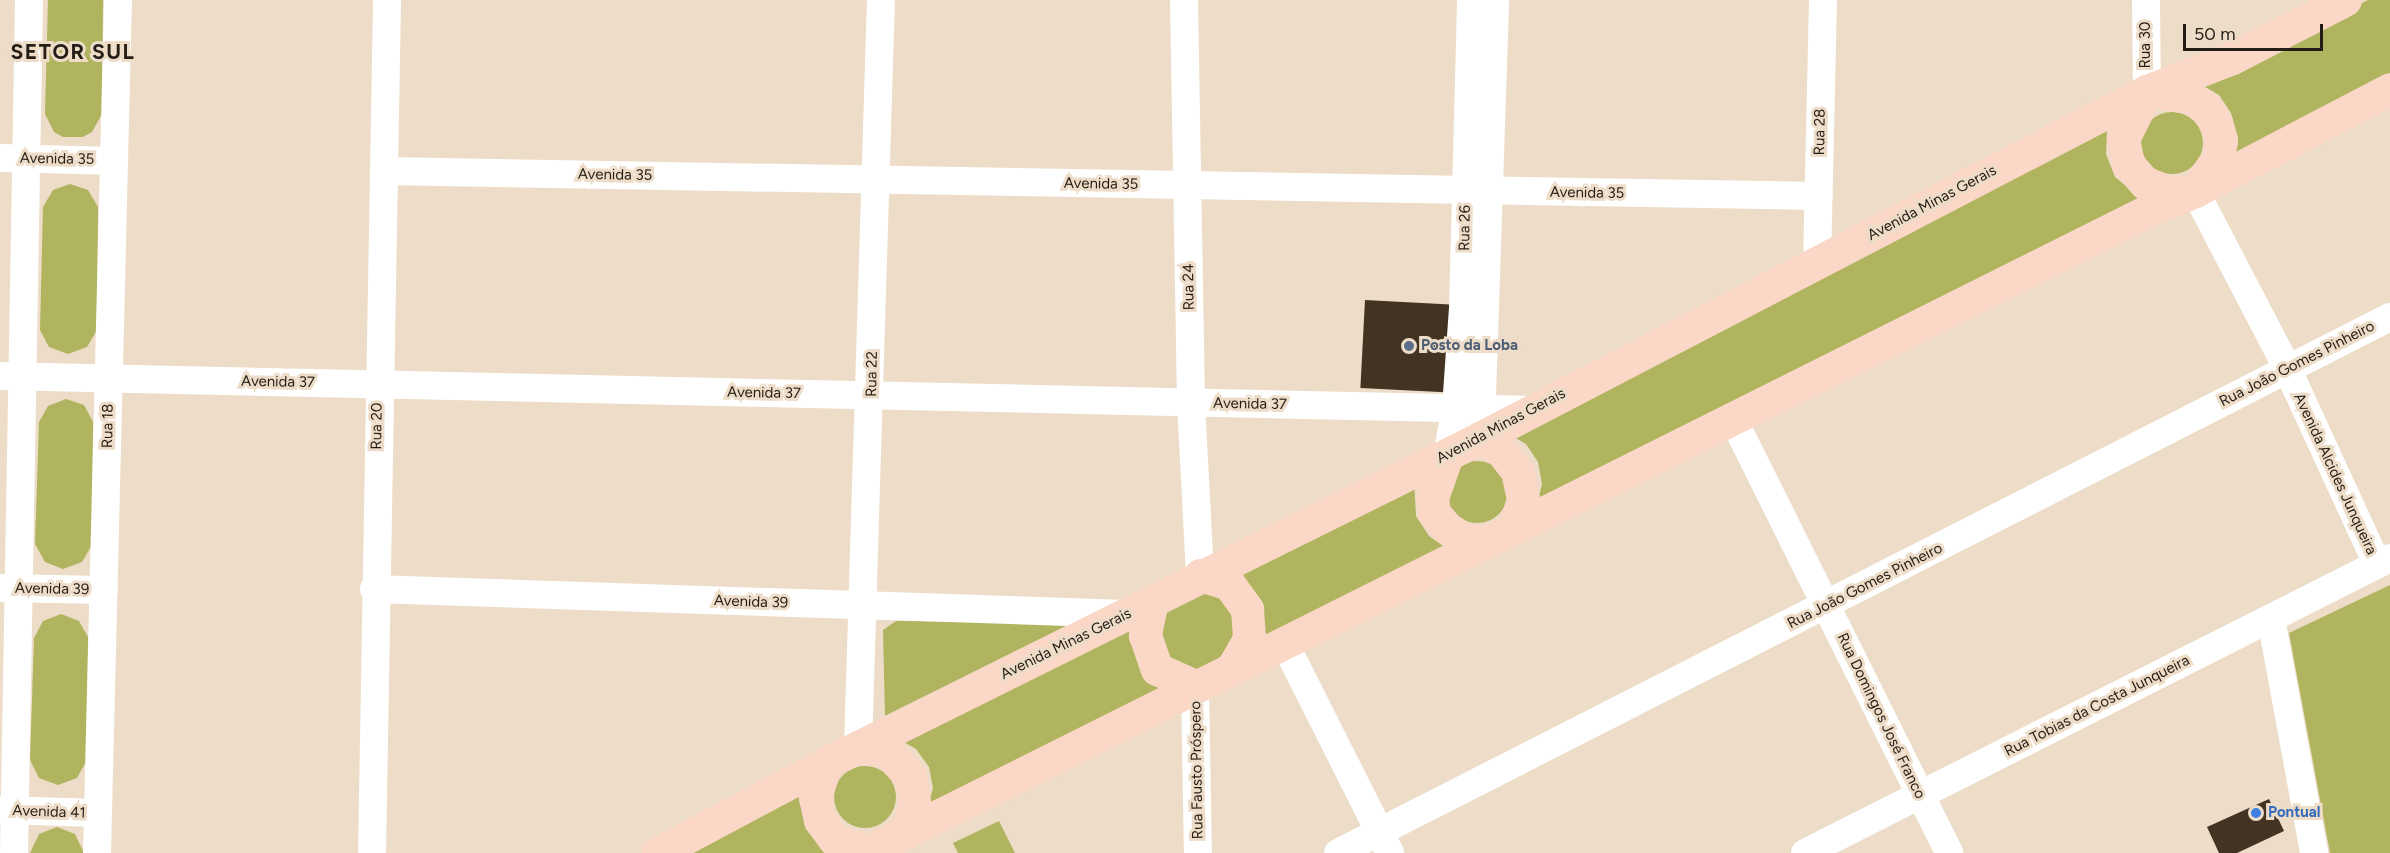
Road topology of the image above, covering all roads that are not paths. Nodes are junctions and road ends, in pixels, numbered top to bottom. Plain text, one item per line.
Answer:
1 (29, 0) edge
2 (118, 0) edge
3 (387, 0) edge
4 (881, 0) edge
5 (1184, 0) edge
6 (1471, 0) edge
7 (1495, 0) edge
8 (1823, 0) edge
9 (2146, 0) edge
10 (2326, 0) edge
11 (2344, 0) edge
12 (2390, 89) edge
13 (2147, 90) junction
14 (13, 158) edge
15 (114, 161) junction
16 (384, 171) junction
17 (877, 180) junction
18 (1187, 185) junction
19 (1478, 191) junction
20 (2195, 191) junction
21 (1819, 196) junction
22 (1817, 264) junction
23 (2390, 317) edge
24 (2287, 368) junction
25 (11, 376) edge
26 (109, 378) junction
27 (378, 384) junction
28 (872, 395) junction
29 (1191, 403) junction
30 (1473, 418) junction
31 (1734, 418) junction
32 (1447, 454) junction
33 (1515, 526) junction
34 (1483, 542) junction
35 (2384, 561) edge
36 (1200, 575) junction
37 (9, 588) edge
38 (374, 588) junction
39 (104, 590) junction
40 (864, 606) junction
41 (1826, 606) junction
42 (1139, 607) junction
43 (2271, 618) junction
44 (1285, 644) junction
45 (1233, 667) junction
46 (1195, 686) junction
47 (858, 747) junction
48 (826, 763) junction
49 (1920, 795) junction
50 (8, 811) edge
51 (98, 813) junction
52 (1385, 843) edge
53 (882, 846) edge
54 (14, 853) edge
55 (97, 853) edge
56 (372, 853) edge
57 (657, 853) edge
58 (1198, 853) edge
59 (1338, 853) edge
60 (1805, 853) edge
61 (1949, 853) edge
62 (2314, 853) edge

1 - 14 street
2 - 15 street, Rua 18
3 - 16 street, Rua 20
4 - 17 street, Rua 22
5 - 18 street, Rua 24
6 - 19 street, Rua 26
7 - 19 street, Rua 26
8 - 21 street, Rua 28
9 - 13 street, Rua 30
10 - 11 street
11 - 13 main road, Avenida Minas Gerais
12 - 20 main road
13 - 20 main road
13 - 20 main road
13 - 22 main road, Avenida Minas Gerais
14 - 15 street, Avenida 35
14 - 25 street
15 - 26 street, Rua 18
16 - 17 street, Avenida 35
16 - 27 street, Rua 20
17 - 18 street, Avenida 35
17 - 28 street, Rua 22
18 - 19 street, Avenida 35
18 - 29 street, Rua 24
19 - 21 street, Avenida 35
19 - 30 street, Rua 26
20 - 24 street, Avenida Alcides Junqueira
20 - 31 main road
21 - 22 street, Rua 28
22 - 30 main road, Avenida Minas Gerais
23 - 24 street, Rua João Gomes Pinheiro
24 - 35 street, Avenida Alcides Junqueira
24 - 41 street, Rua João Gomes Pinheiro
25 - 26 street, Avenida 37
25 - 37 street
26 - 27 street, Avenida 37
26 - 39 street, Rua 18
27 - 28 street, Avenida 37
27 - 38 street, Rua 20
28 - 29 street, Avenida 37
28 - 40 street, Rua 22
29 - 30 street, Avenida 37
29 - 36 street, Rua 24
30 - 32 main road, Avenida Minas Gerais
30 - 33 main road
31 - 33 main road
31 - 41 street, Rua Domingos José Franco
32 - 34 main road
32 - 36 main road, Avenida Minas Gerais
33 - 34 main road
34 - 44 main road
35 - 43 street, Rua Tobias da Costa Junqueira
36 - 42 main road, Avenida Minas Gerais
36 - 45 main road
37 - 39 street, Avenida 39
37 - 50 street
38 - 40 street, Avenida 39
38 - 56 street, Rua 20
39 - 51 street, Rua 18
40 - 42 street, Avenida 39
40 - 47 street, Rua 22
41 - 49 street, Rua Domingos José Franco
41 - 52 street, Rua João Gomes Pinheiro
42 - 46 main road
42 - 47 main road, Avenida Minas Gerais
43 - 49 street, Rua Tobias da Costa Junqueira
43 - 62 street
44 - 45 main road
44 - 52 street
45 - 46 main road
46 - 53 main road
46 - 58 street, Rua Fausto Próspero
47 - 48 main road, Avenida Minas Gerais
47 - 53 main road
48 - 53 main road
48 - 57 main road, Avenida Minas Gerais
49 - 60 street, Rua Tobias da Costa Junqueira
49 - 61 street, Rua Domingos José Franco
50 - 51 street, Avenida 41
50 - 54 street
51 - 55 street, Rua 18
52 - 59 street, Rua João Gomes Pinheiro

